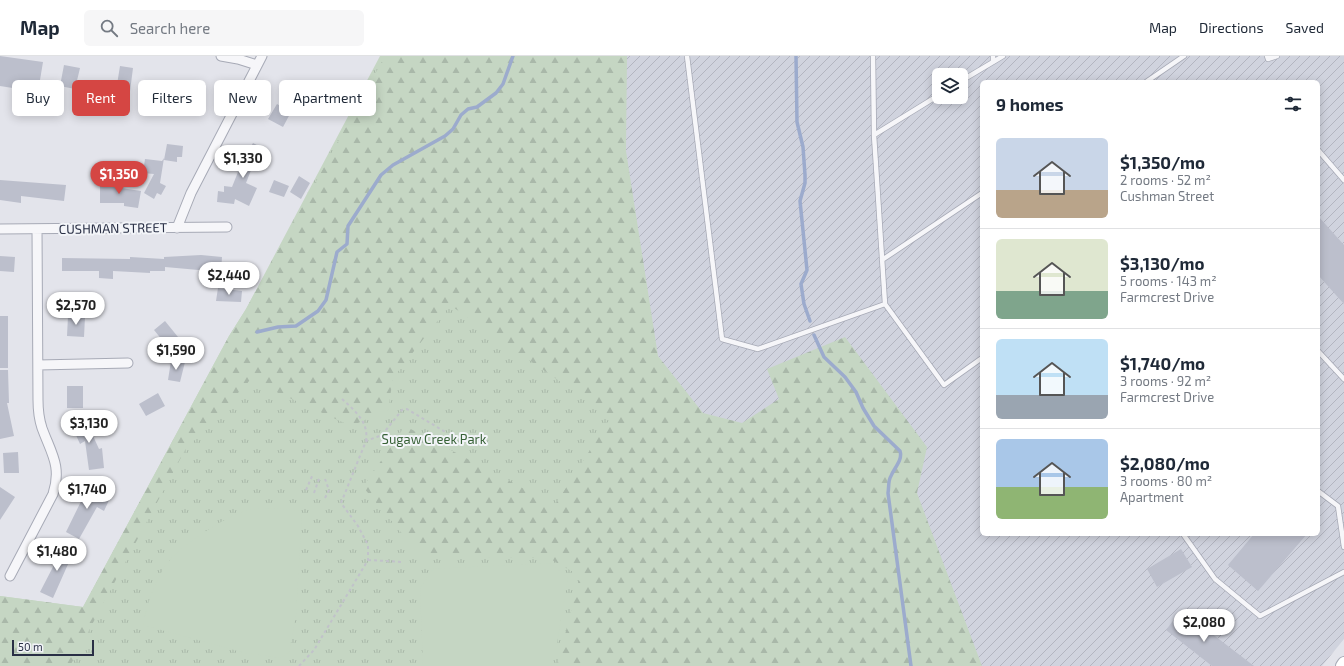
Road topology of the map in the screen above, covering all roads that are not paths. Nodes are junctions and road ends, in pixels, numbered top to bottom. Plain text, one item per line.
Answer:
1 (221, 56) edge
2 (262, 56) edge
3 (687, 56) edge
4 (874, 56) edge
5 (993, 56) edge
6 (1002, 56) edge
7 (1184, 56) edge
8 (1267, 56) edge
9 (1277, 56) edge
10 (993, 62) junction
11 (257, 65) junction
12 (968, 77) edge
13 (1149, 80) edge
14 (932, 99) edge
15 (874, 135) junction
16 (1320, 152) edge
17 (1344, 180) edge
18 (980, 193) edge
19 (226, 227) dead end
20 (177, 228) junction
21 (0, 229) edge
22 (37, 229) junction
23 (882, 260) junction
24 (885, 304) junction
25 (1320, 353) edge
26 (980, 359) edge
27 (128, 363) dead end
28 (38, 365) junction
29 (1344, 379) edge
30 (1320, 492) edge
31 (1184, 536) edge
32 (1344, 547) edge
33 (1344, 572) edge
34 (10, 576) dead end
35 (1344, 663) edge
36 (1342, 666) edge

1 - 11 street
2 - 11 street
3 - 24 lane
4 - 15 lane
5 - 10 lane
6 - 10 lane
7 - 13 lane
8 - 9 lane
10 - 12 lane
11 - 20 street
14 - 15 lane
15 - 23 lane
16 - 17 lane
18 - 23 lane
19 - 20 street, CUSHMAN STREET
20 - 22 street, CUSHMAN STREET
21 - 22 street, CUSHMAN STREET
22 - 28 street
23 - 24 lane
24 - 26 lane
25 - 29 lane
27 - 28 street
28 - 34 street
30 - 32 lane
31 - 33 lane
35 - 36 street

